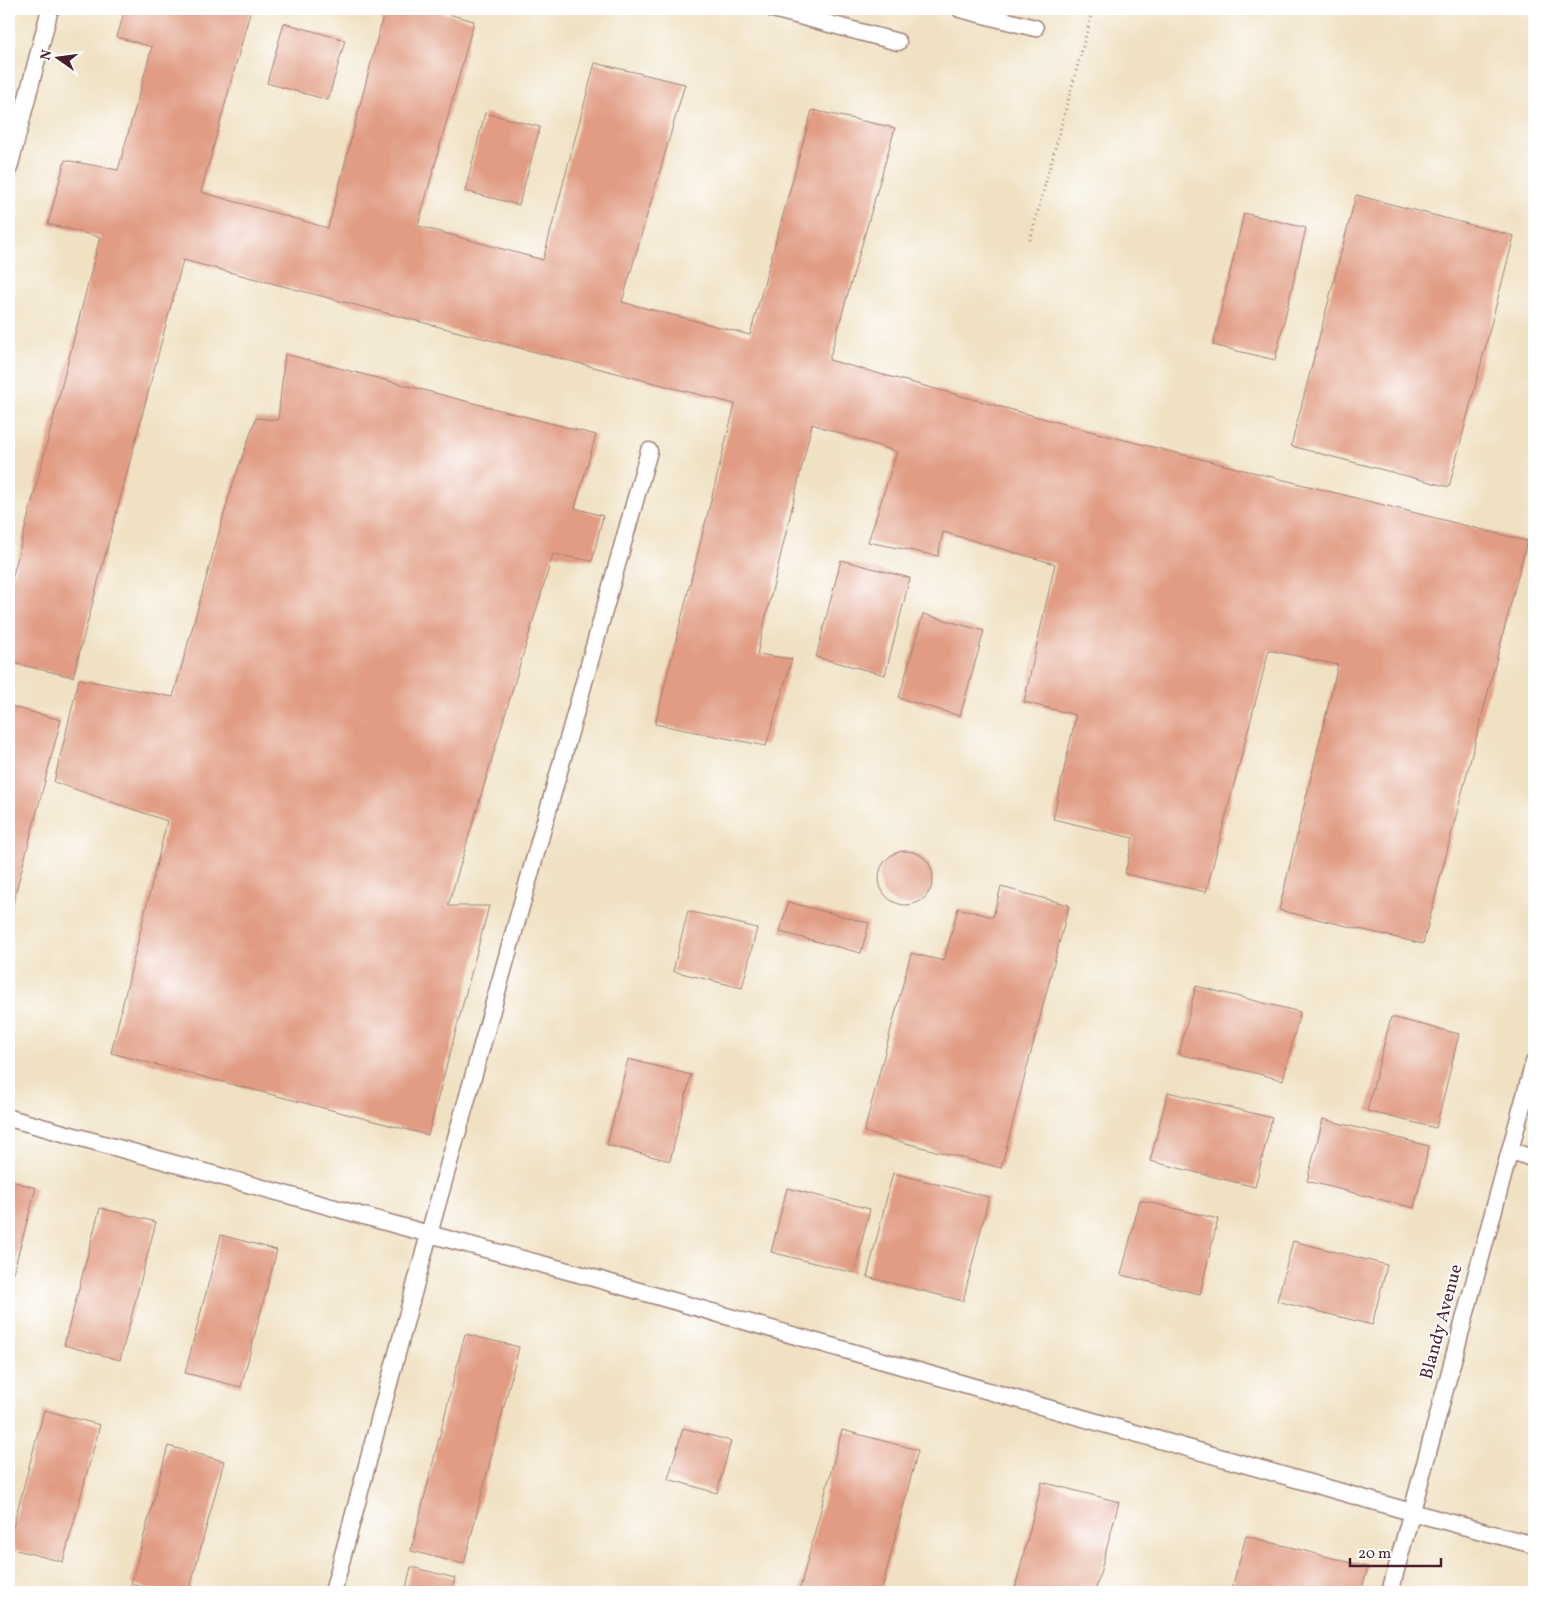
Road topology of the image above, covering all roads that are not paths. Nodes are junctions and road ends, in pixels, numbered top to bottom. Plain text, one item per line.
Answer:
1 (50, 9) edge
2 (773, 9) edge
3 (960, 9) edge
4 (1035, 28) dead end
5 (898, 42) dead end
6 (9, 168) edge
7 (648, 452) dead end
8 (1534, 1062) edge
9 (9, 1118) edge
10 (1510, 1150) junction
11 (1534, 1158) edge
12 (428, 1234) junction
13 (1411, 1512) junction
14 (1534, 1545) edge
15 (333, 1592) edge
16 (1390, 1592) edge

1 - 6 lane
2 - 5 lane
3 - 4 lane
7 - 12 lane
8 - 10 lane, Blandy Avenue
9 - 12 lane
10 - 11 lane
10 - 13 lane, Blandy Avenue
12 - 13 lane
12 - 15 lane
13 - 14 lane
13 - 16 lane, Blandy Avenue

